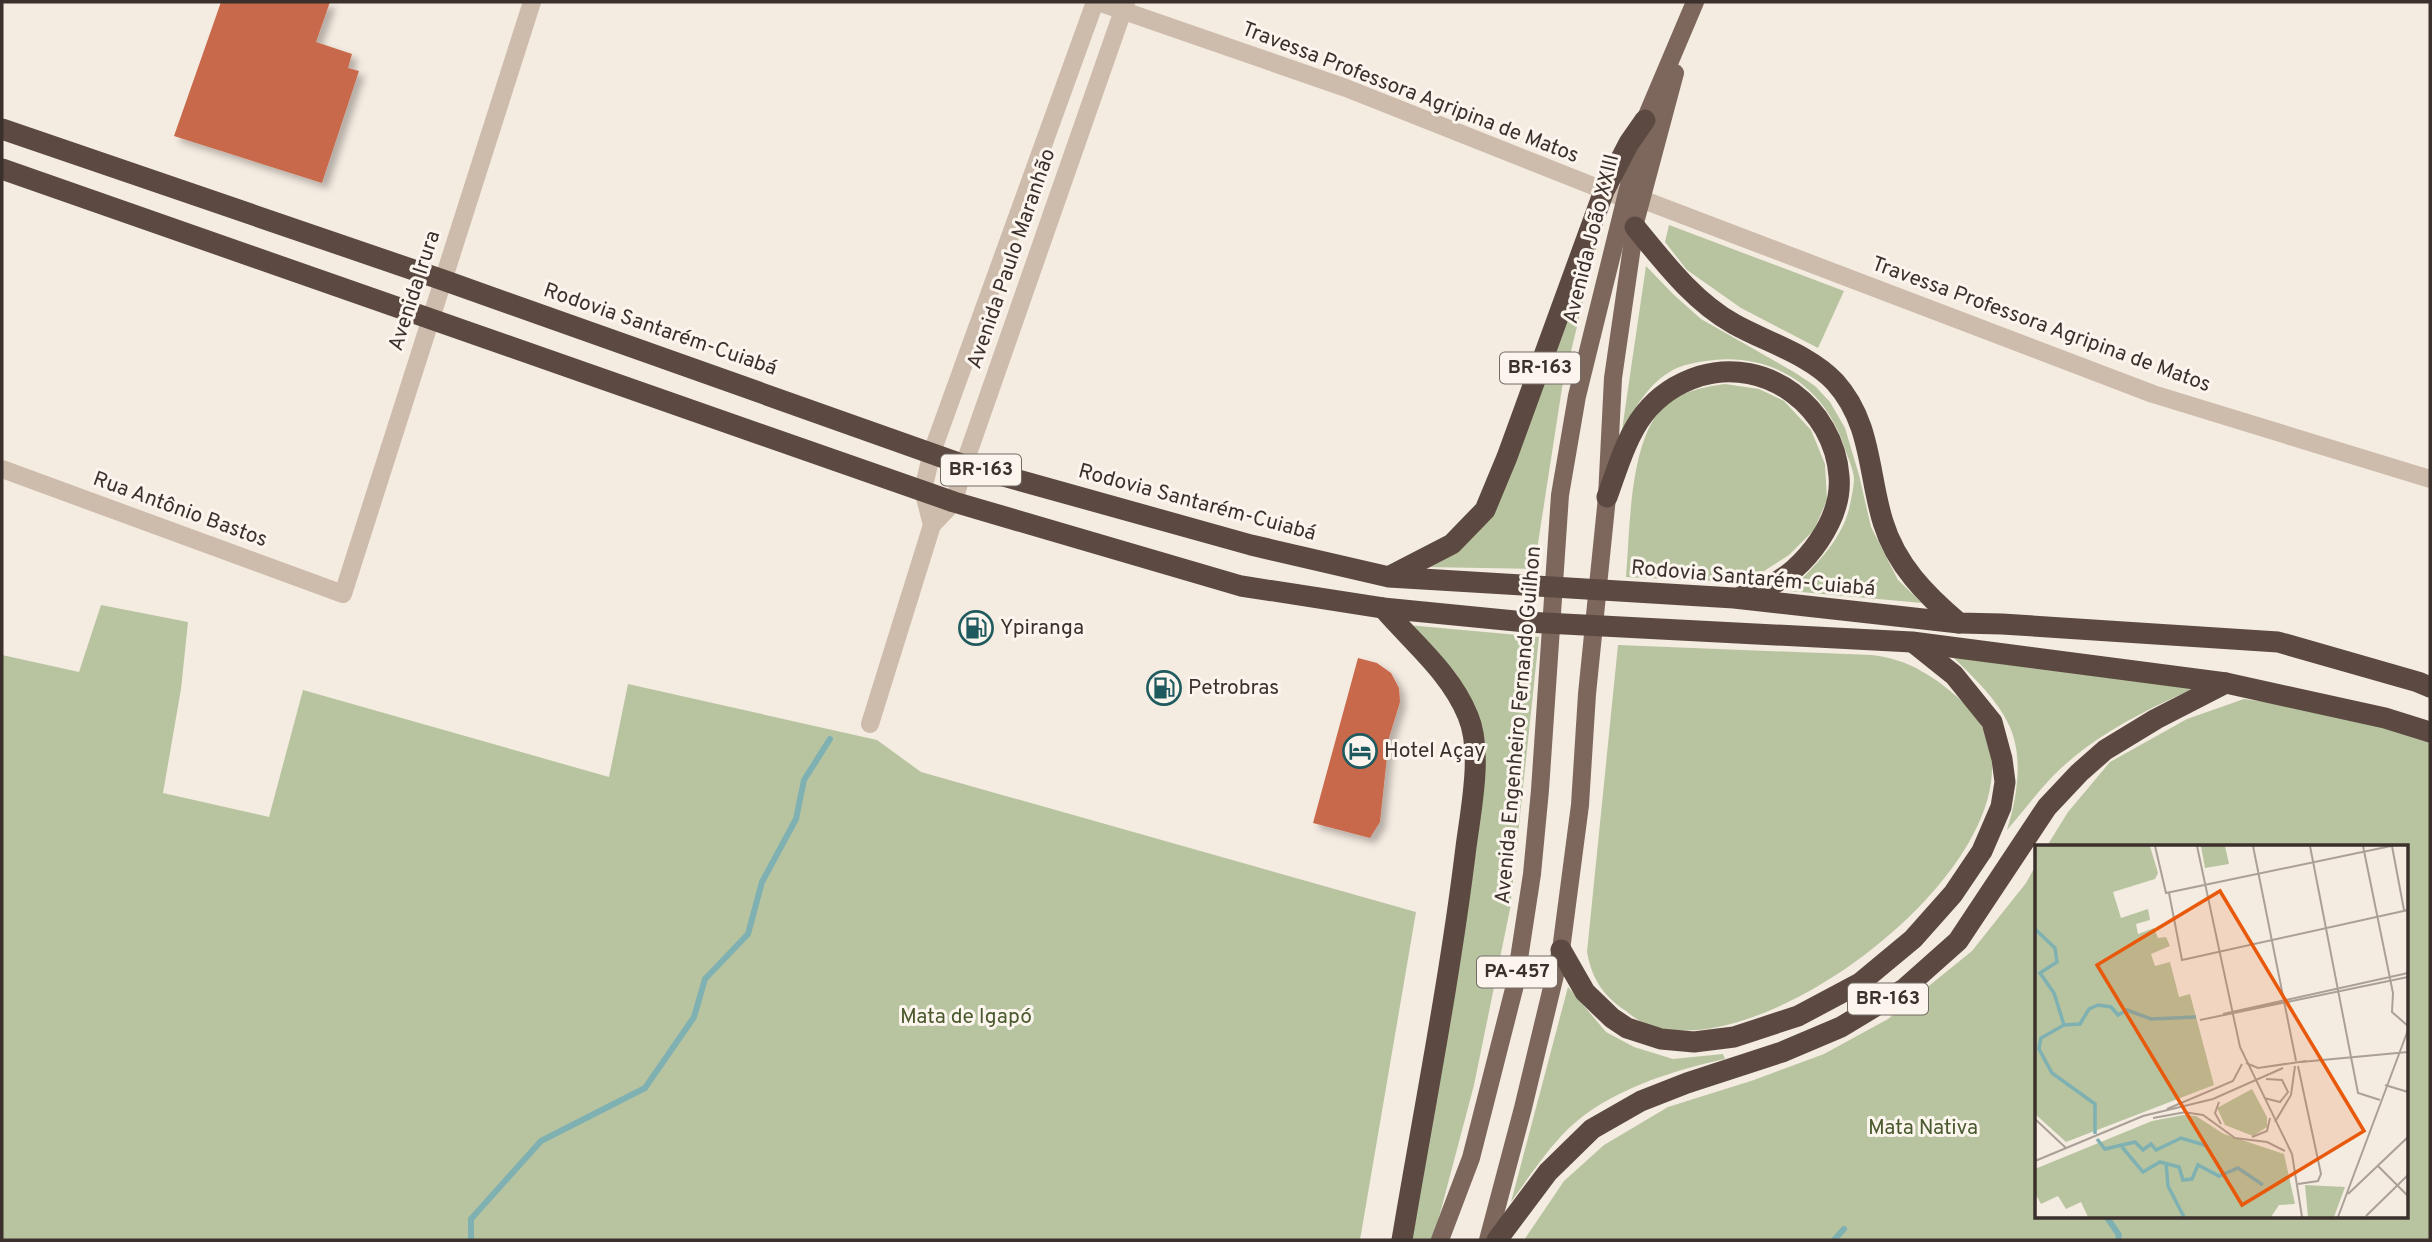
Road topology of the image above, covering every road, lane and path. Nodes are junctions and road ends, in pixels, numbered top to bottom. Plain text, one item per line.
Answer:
1 (532, 2) edge
2 (1097, 2) edge
3 (1694, 6) edge
4 (1124, 7) edge
5 (1646, 120) junction
6 (2, 129) edge
7 (2, 169) edge
8 (1604, 191) junction
9 (1633, 199) junction
10 (1635, 227) junction
11 (443, 280) junction
12 (430, 317) junction
13 (932, 452) junction
14 (964, 465) junction
15 (2, 469) edge
16 (2430, 479) edge
17 (923, 490) junction
18 (1560, 495) joint
19 (1606, 497) junction
20 (954, 502) junction
21 (932, 525) junction
22 (1389, 577) junction
23 (343, 594) joint
24 (1734, 598) junction
25 (1383, 608) junction
26 (1959, 624) junction
27 (1912, 642) junction
28 (2226, 682) junction
29 (2430, 687) edge
30 (870, 724) dead end
31 (2430, 732) edge
32 (1561, 950) junction
33 (1402, 1240) edge
34 (1440, 1240) edge
35 (1488, 1240) edge
36 (1497, 1240) edge

1 - 11 street, Avenida Irura
2 - 4 street, Travessa Professora Agripina de Matos
2 - 13 street, Avenida Paulo Maranhão
3 - 5 main road, Avenida João XXIII
3 - 9 main road
4 - 8 street, Travessa Professora Agripina de Matos
4 - 14 street, Avenida Paulo Maranhão
5 - 8 highway, BR-163
5 - 9 main road, Avenida João XXIII
6 - 11 highway, Rodovia Santarém-Cuiabá / BR-163
7 - 12 highway, BR-163
8 - 9 street, Travessa Professora Agripina de Matos
8 - 22 highway, BR-163
9 - 10 main road
9 - 16 street, Travessa Professora Agripina de Matos
9 - 18 main road, Avenida João XXIII
10 - 19 main road
10 - 26 highway
11 - 12 street, Avenida Irura
11 - 13 highway, Rodovia Santarém-Cuiabá / BR-163
12 - 17 highway, BR-163
12 - 23 street, Avenida Irura
13 - 14 highway, Rodovia Santarém-Cuiabá / BR-163
13 - 17 street, Avenida Paulo Maranhão
14 - 20 street, Avenida Paulo Maranhão
14 - 22 highway, Rodovia Santarém-Cuiabá / BR-163
15 - 23 street, Rua Antônio Bastos
17 - 20 highway, BR-163
17 - 21 street, Avenida Paulo Maranhão
18 - 34 main road, Avenida Engenheiro Fernando Guilhon / PA-457
19 - 24 highway, BR-163
19 - 32 main road, PA-457
20 - 21 street, Avenida Paulo Maranhão
20 - 25 highway, BR-163
21 - 30 street, Avenida Paulo Maranhão
22 - 24 highway, Rodovia Santarém-Cuiabá / BR-163
24 - 26 highway, Rodovia Santarém-Cuiabá / BR-163
25 - 27 highway, BR-163
25 - 33 highway
26 - 29 highway, Rodovia Santarém-Cuiabá / BR-163
27 - 28 highway, BR-163
27 - 32 highway, BR-163
28 - 31 highway, BR-163
28 - 36 highway, BR-163
32 - 35 main road, PA-457

